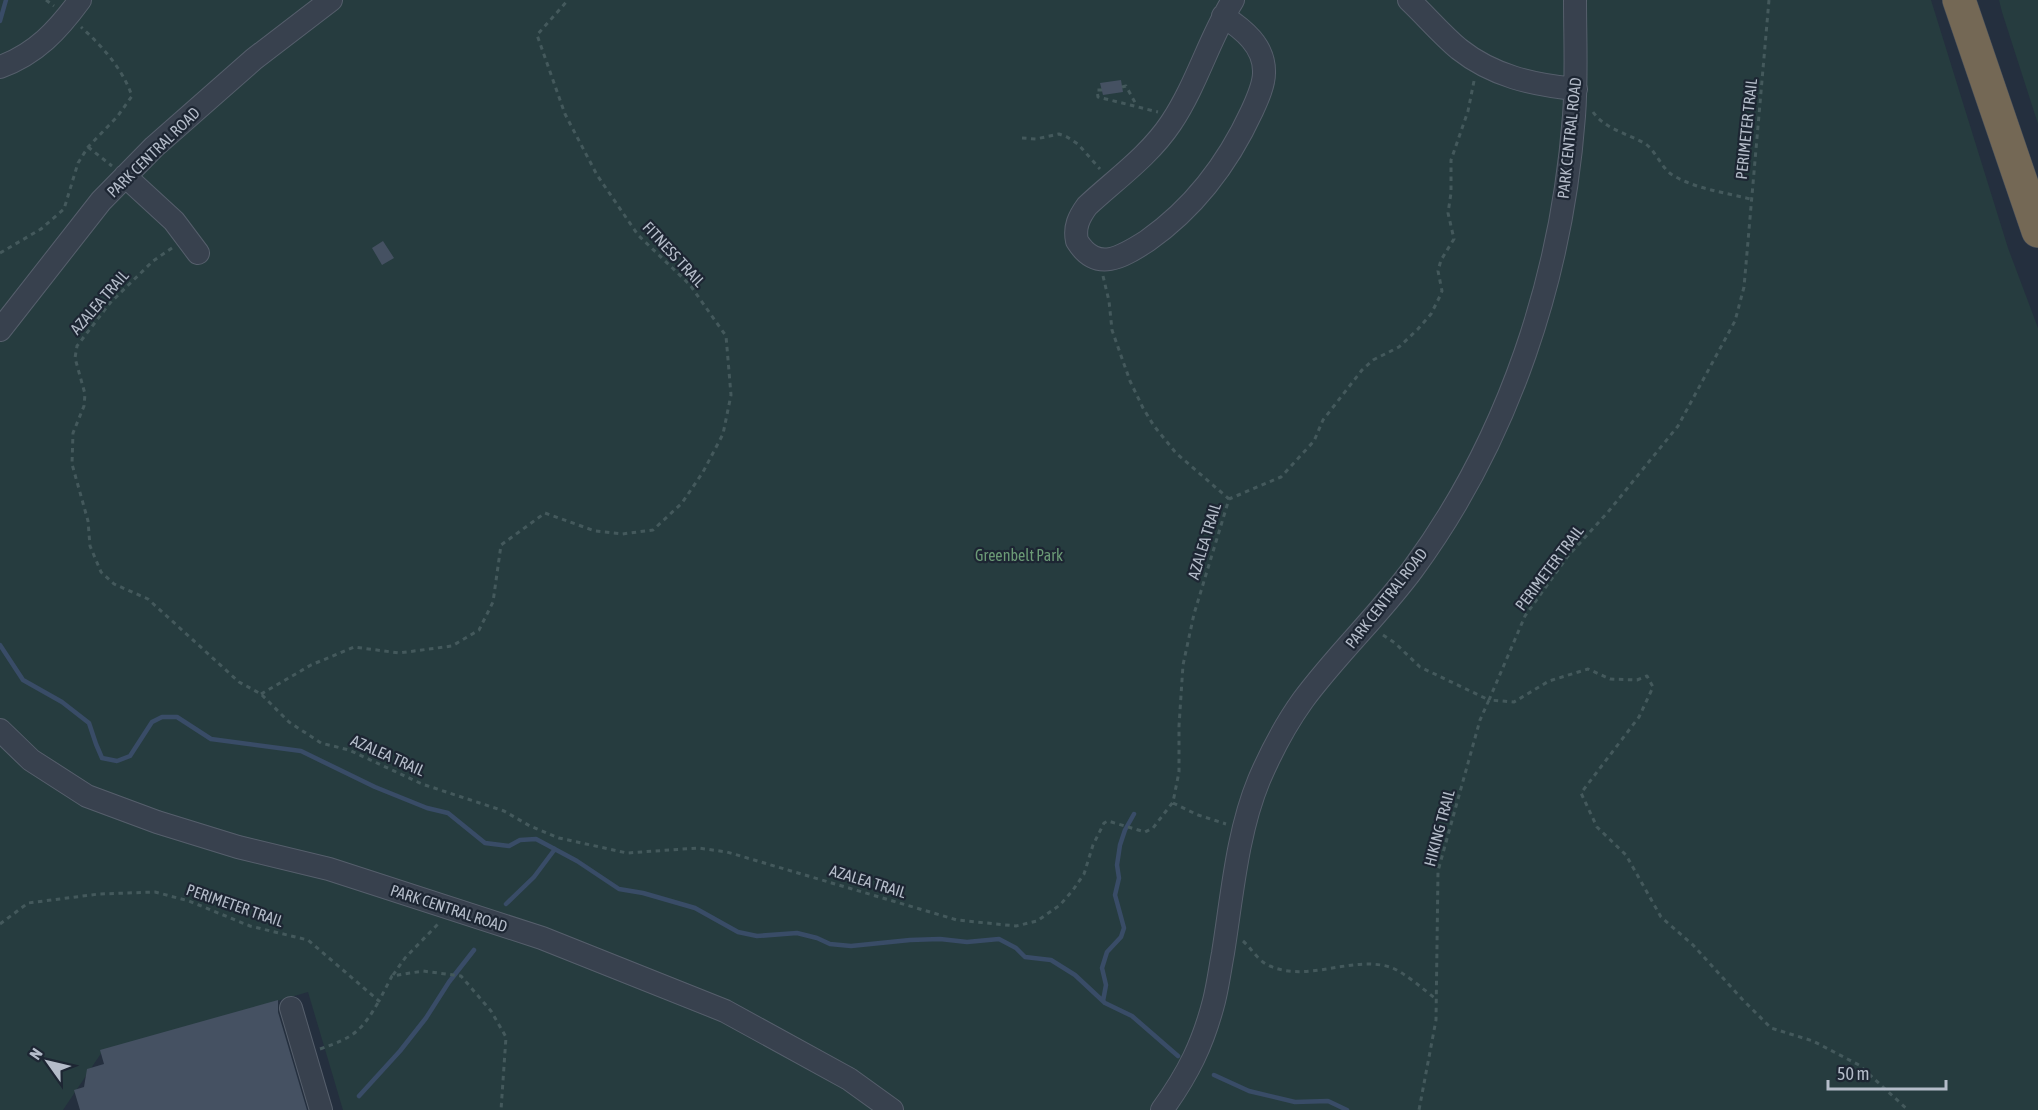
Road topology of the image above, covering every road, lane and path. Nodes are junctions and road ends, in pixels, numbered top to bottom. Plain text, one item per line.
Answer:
1 (46, 0) edge
2 (331, 0) edge
3 (568, 0) edge
4 (1409, 0) edge
5 (1575, 0) edge
6 (1769, 0) edge
7 (1959, 0) edge
8 (1982, 0) edge
9 (74, 8) edge
10 (1228, 8) edge
11 (1477, 61) junction
12 (0, 67) edge
13 (1122, 87) dead end
14 (1576, 89) junction
15 (1102, 90) dead end
16 (1137, 106) junction
17 (1172, 121) junction
18 (1022, 138) dead end
19 (88, 147) junction
20 (125, 176) junction
21 (1113, 184) junction
22 (1750, 199) junction
23 (2038, 222) edge
24 (2038, 231) edge
25 (192, 246) joint
26 (0, 252) edge
27 (1099, 259) junction
28 (0, 330) edge
29 (1229, 499) junction
30 (1366, 624) junction
31 (261, 694) junction
32 (1489, 700) junction
33 (0, 730) edge
34 (1173, 802) junction
35 (1243, 837) junction
36 (451, 908) junction
37 (0, 924) edge
38 (1227, 927) junction
39 (392, 976) junction
40 (1436, 999) junction
41 (379, 1001) junction
42 (291, 1008) dead end
43 (305, 1054) junction
44 (321, 1110) edge
45 (501, 1110) edge
46 (892, 1110) edge
47 (1162, 1110) edge
48 (1419, 1110) edge
49 (1908, 1110) edge

1 - 9 path
2 - 20 street, PARK CENTRAL ROAD
3 - 31 path, FITNESS TRAIL
4 - 11 street
5 - 14 street, PARK CENTRAL ROAD
6 - 22 path, PERIMETER TRAIL
7 - 24 highway
8 - 23 highway
9 - 12 street
9 - 19 path
10 - 17 street
10 - 27 street
11 - 14 street
11 - 29 path, AZALEA TRAIL
13 - 16 path
14 - 22 path
14 - 30 street, PARK CENTRAL ROAD
15 - 16 path
16 - 17 path
17 - 21 street
18 - 21 path
19 - 20 path
19 - 26 path
20 - 25 street
20 - 28 street, PARK CENTRAL ROAD
21 - 27 street
22 - 32 path, PERIMETER TRAIL
25 - 31 path, AZALEA TRAIL
27 - 29 path
29 - 34 path, AZALEA TRAIL
30 - 32 path
30 - 35 street, PARK CENTRAL ROAD
31 - 34 path, AZALEA TRAIL
32 - 40 path, HIKING TRAIL
32 - 49 path
33 - 36 street, PARK CENTRAL ROAD
34 - 35 path
35 - 38 street, PARK CENTRAL ROAD
36 - 39 path
36 - 46 street, PARK CENTRAL ROAD
37 - 41 path, PERIMETER TRAIL
38 - 40 path
38 - 47 street, PARK CENTRAL ROAD
39 - 41 path
39 - 45 path
40 - 48 path, HIKING TRAIL
41 - 43 path
42 - 43 street
43 - 44 street

